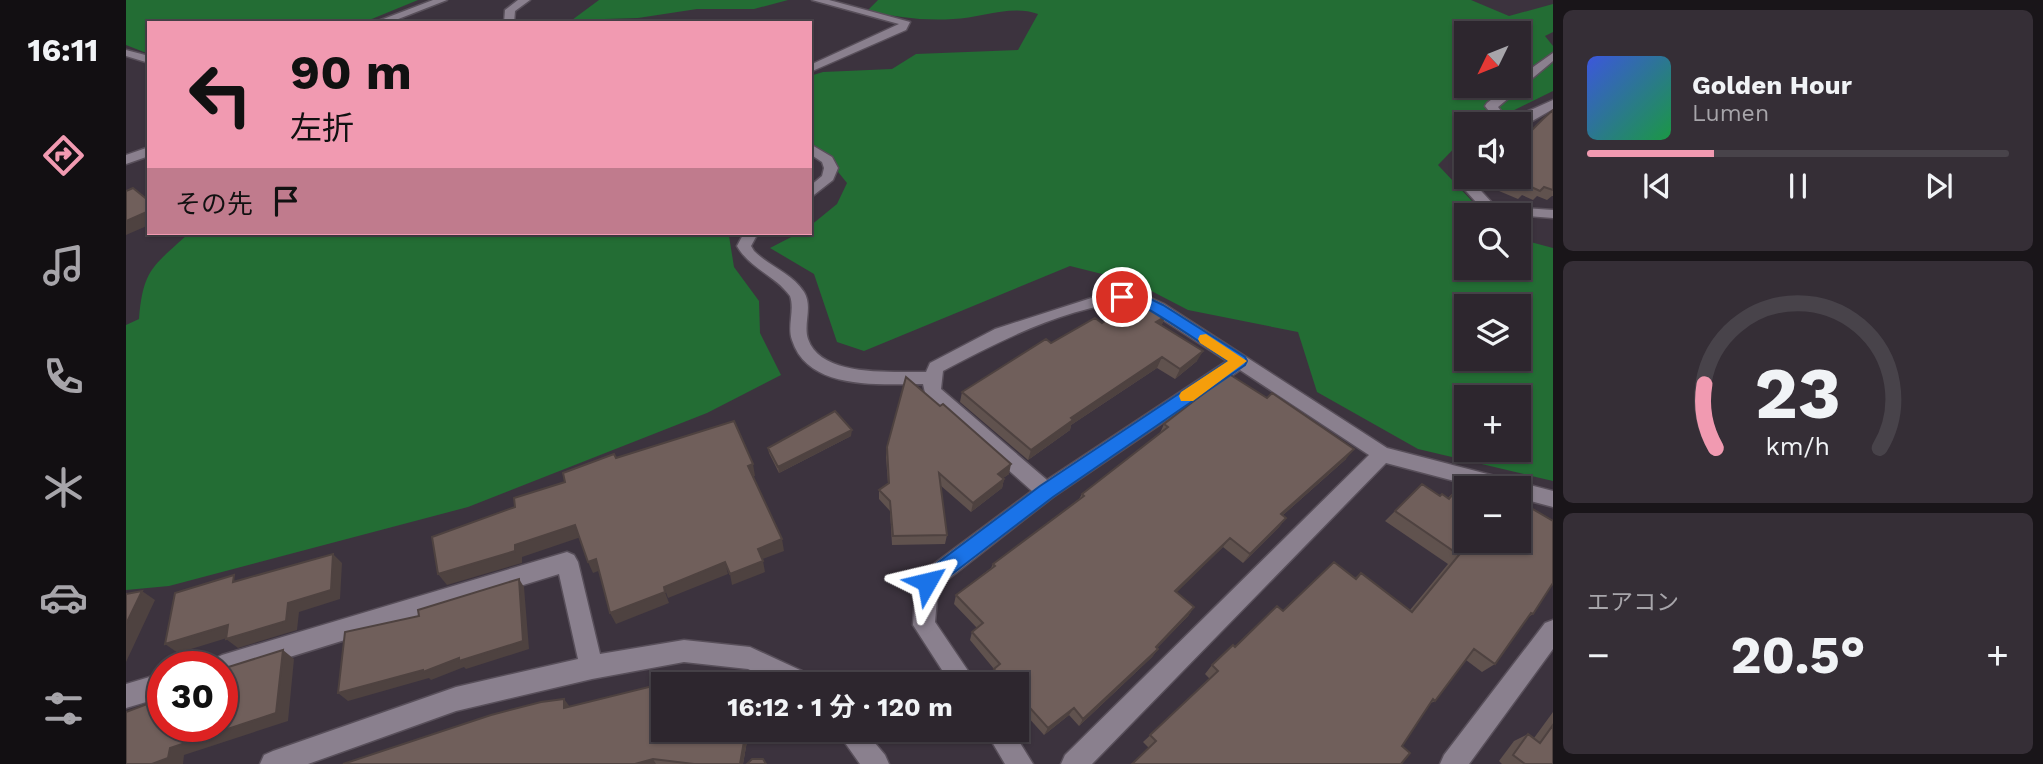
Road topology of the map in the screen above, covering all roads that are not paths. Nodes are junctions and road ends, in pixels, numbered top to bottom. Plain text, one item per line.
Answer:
1 (442, 0) edge
2 (525, 0) edge
3 (817, 0) edge
4 (384, 21) edge
5 (509, 21) edge
6 (126, 52) edge
7 (1553, 56) edge
8 (147, 59) edge
9 (812, 68) edge
10 (1531, 73) edge
11 (1500, 98) edge
12 (1553, 104) edge
13 (1496, 112) edge
14 (1531, 115) edge
15 (812, 149) edge
16 (147, 152) edge
17 (126, 160) edge
18 (1471, 189) edge
19 (812, 192) edge
20 (1553, 214) edge
21 (750, 235) edge
22 (1240, 361) junction
23 (932, 379) junction
24 (1382, 454) junction
25 (1465, 476) edge
26 (1046, 491) junction
27 (1531, 493) edge
28 (1553, 499) edge
29 (1553, 631) edge
30 (238, 662) edge
31 (592, 667) junction
32 (780, 672) edge
33 (957, 672) edge
34 (147, 690) edge
35 (126, 696) edge
36 (858, 742) edge
37 (1004, 742) edge
38 (278, 763) edge
39 (876, 764) edge
40 (1020, 764) edge
41 (1074, 764) edge
42 (1453, 764) edge

1 - 4 street
2 - 5 street
3 - 9 street
6 - 8 street
7 - 10 street
11 - 13 street
12 - 14 street
15 - 19 street
16 - 17 street
18 - 20 street
21 - 23 street
22 - 23 street
22 - 24 street
22 - 26 street
23 - 26 street
24 - 25 street
24 - 41 street
26 - 33 street
27 - 28 street
29 - 42 street
30 - 31 street
31 - 32 street
31 - 38 street
34 - 35 street
36 - 39 street
37 - 40 street

